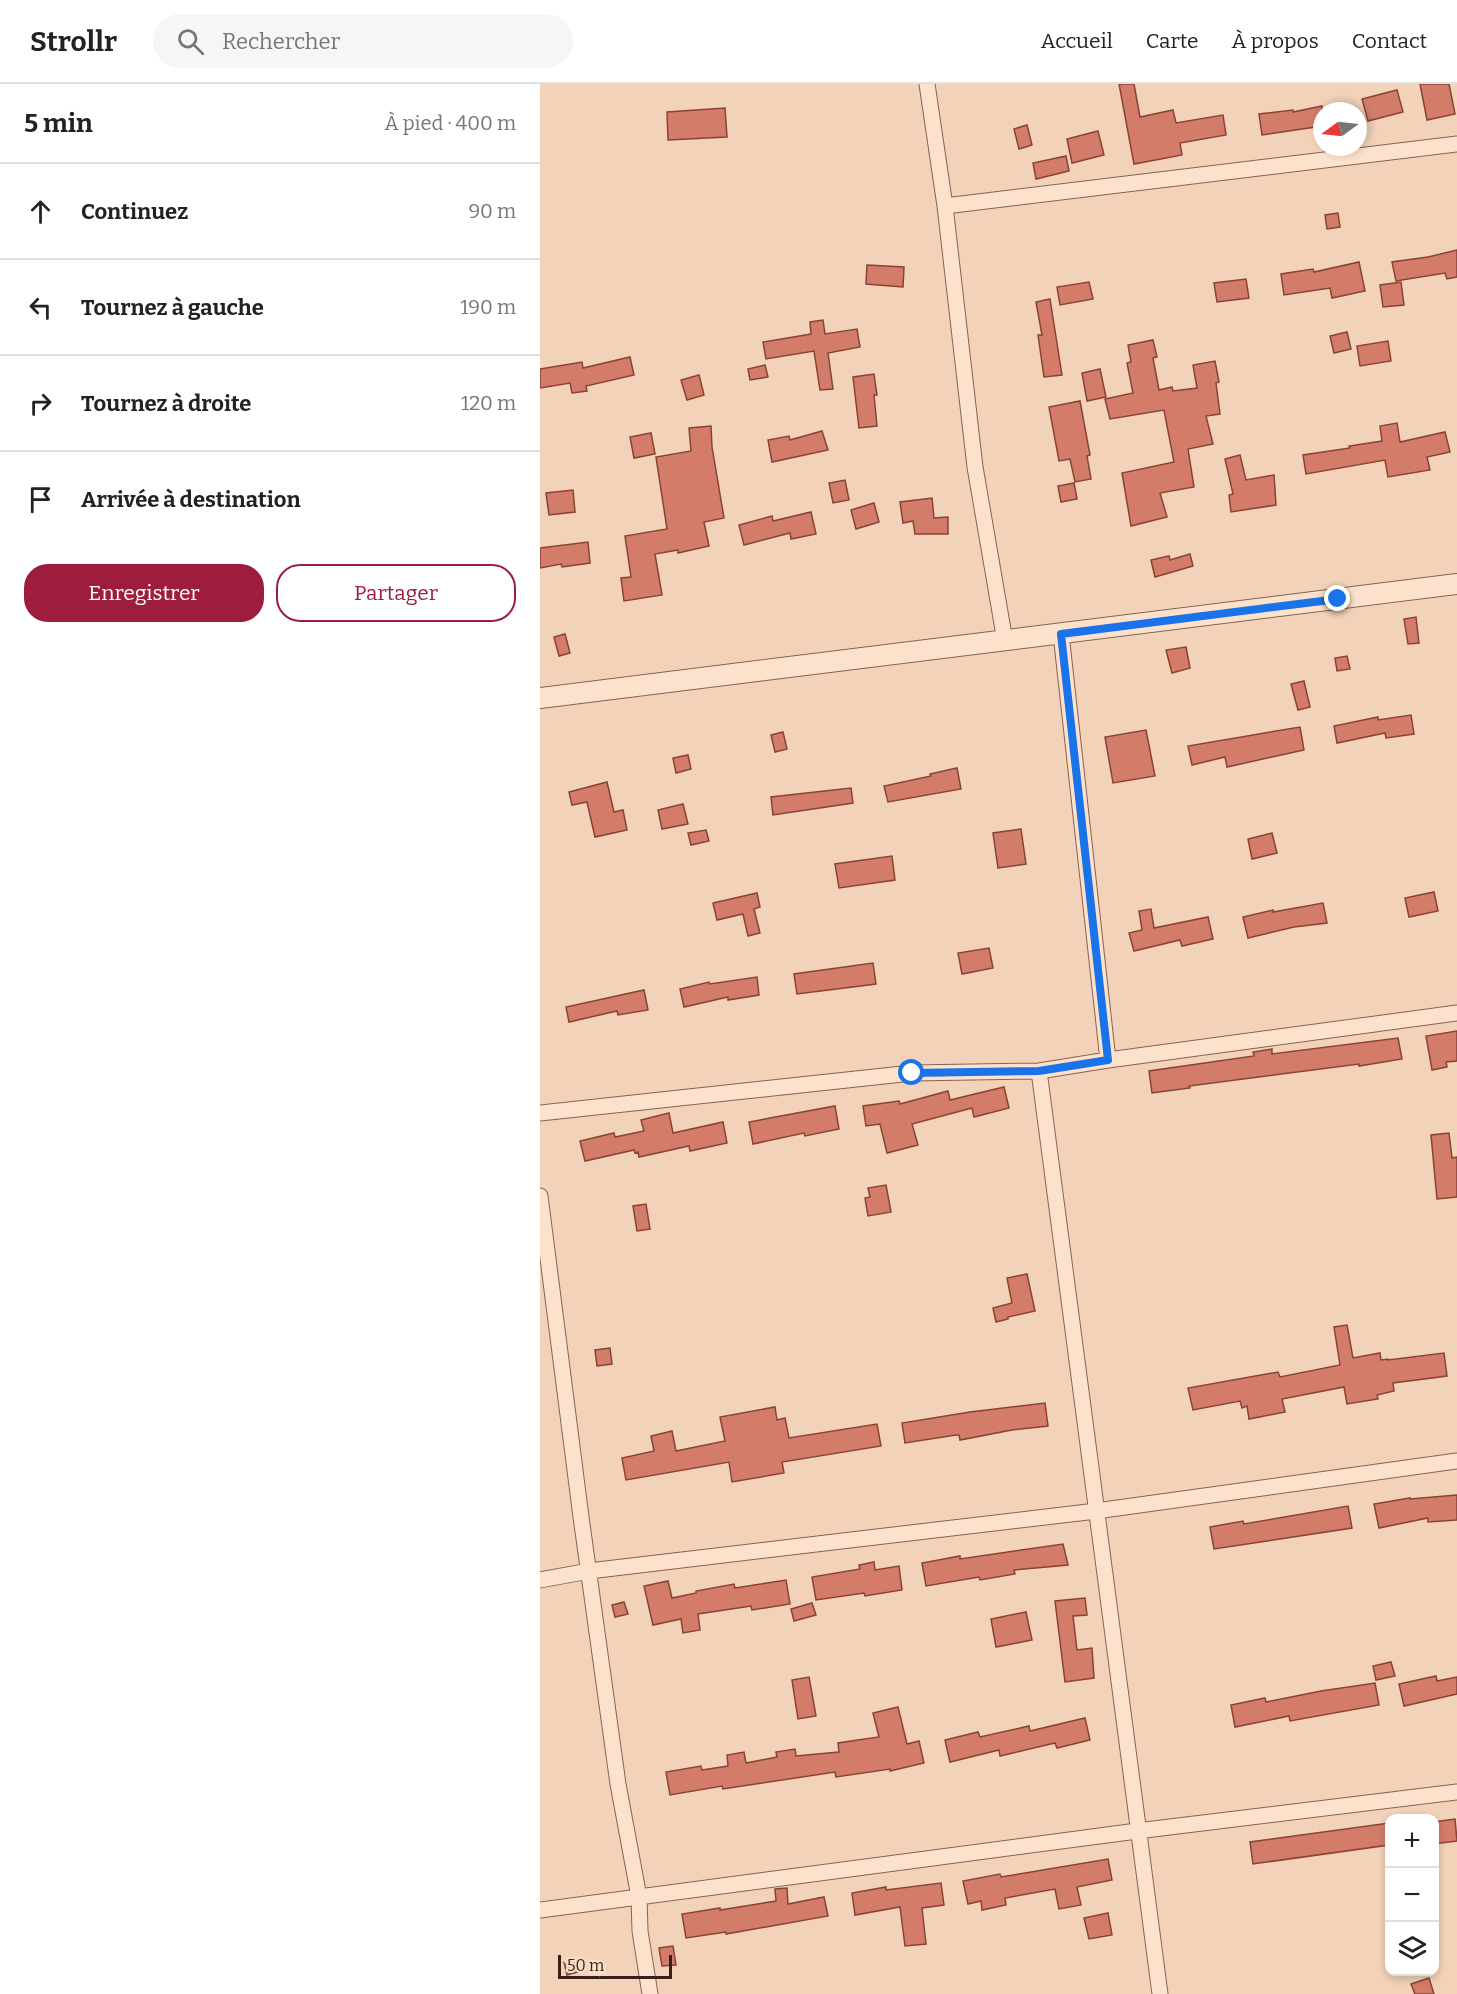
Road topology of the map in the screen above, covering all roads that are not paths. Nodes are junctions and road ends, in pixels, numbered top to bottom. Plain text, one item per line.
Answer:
1 (927, 84) edge
2 (1457, 144) edge
3 (945, 206) junction
4 (1457, 584) edge
5 (1061, 634) junction
6 (1005, 640) junction
7 (540, 699) edge
8 (1457, 1013) edge
9 (1108, 1060) junction
10 (1039, 1071) junction
11 (540, 1113) edge
12 (540, 1196) edge
13 (1457, 1461) edge
14 (1096, 1511) junction
15 (589, 1571) junction
16 (540, 1580) edge
17 (1457, 1792) edge
18 (1137, 1831) junction
19 (639, 1897) junction
20 (540, 1910) edge
21 (650, 1994) edge
22 (1160, 1994) edge

1 - 3 street
2 - 3 street
3 - 6 street
4 - 5 street
5 - 6 street
5 - 9 street
6 - 7 street
8 - 9 street
9 - 10 street
10 - 11 street
10 - 14 street
12 - 15 street
13 - 14 street
14 - 15 street
14 - 18 street
15 - 16 street
15 - 19 street
17 - 18 street
18 - 19 street
18 - 22 street
19 - 20 street
19 - 21 street

